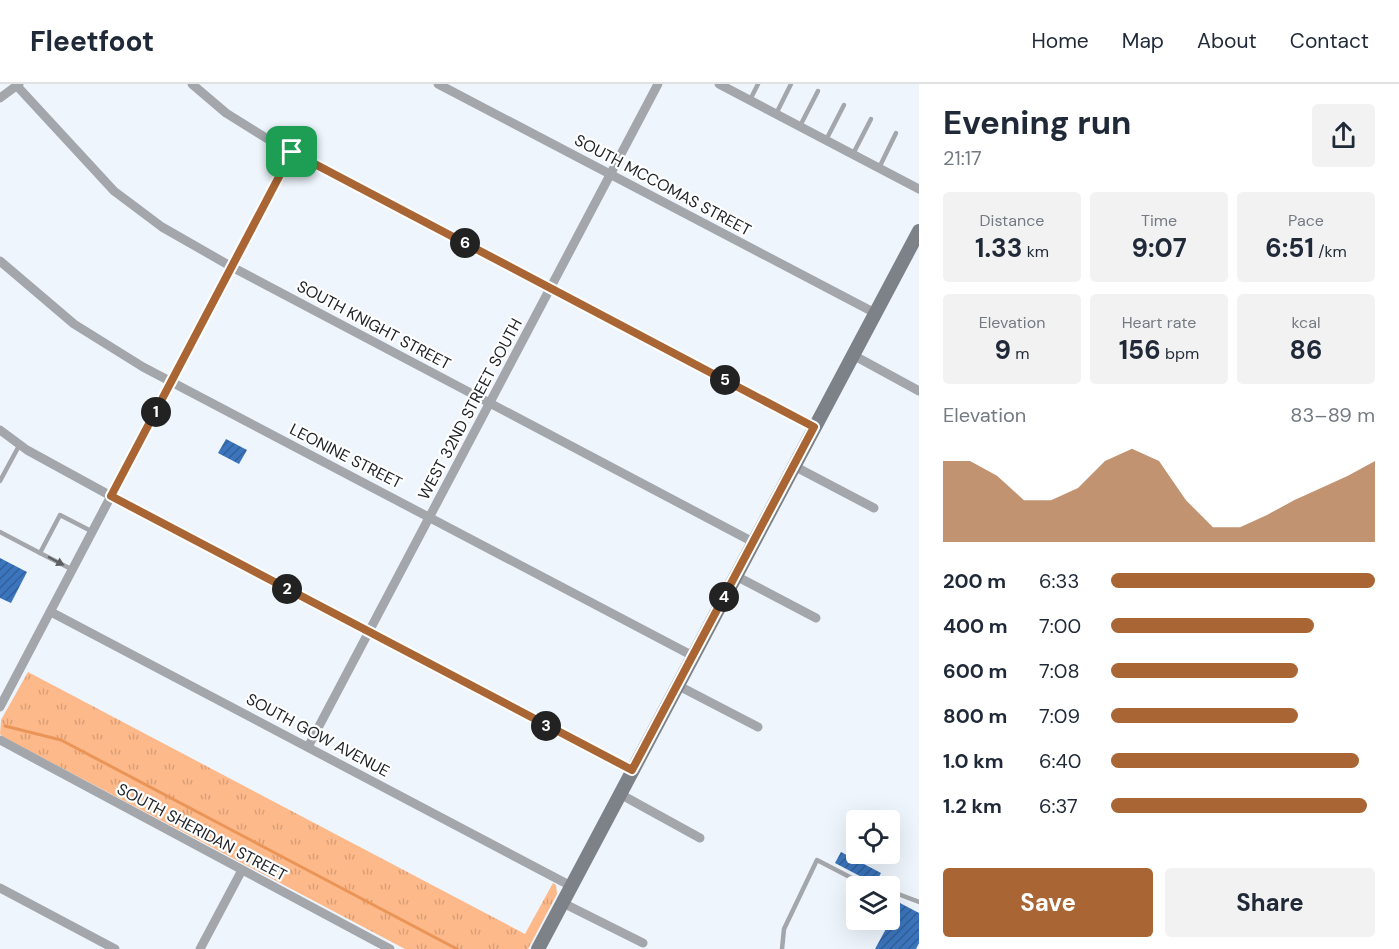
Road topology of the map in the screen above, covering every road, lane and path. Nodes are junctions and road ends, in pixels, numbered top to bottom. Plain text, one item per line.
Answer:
1 (192, 84) edge
2 (438, 84) edge
3 (658, 84) edge
4 (719, 84) edge
5 (758, 84) edge
6 (791, 84) edge
7 (18, 85) edge
8 (818, 91) dead end
9 (0, 98) edge
10 (750, 100) junction
11 (844, 105) dead end
12 (776, 114) junction
13 (871, 119) dead end
14 (800, 126) junction
15 (896, 133) dead end
16 (826, 140) junction
17 (292, 152) junction
18 (853, 154) junction
19 (879, 168) junction
20 (610, 174) junction
21 (919, 189) edge
22 (917, 240) edge
23 (0, 261) edge
24 (232, 267) junction
25 (551, 287) junction
26 (875, 313) junction
27 (853, 355) junction
28 (171, 382) junction
29 (919, 390) edge
30 (490, 402) junction
31 (814, 427) junction
32 (0, 429) edge
33 (21, 444) junction
34 (794, 466) junction
35 (0, 481) edge
36 (111, 496) junction
37 (874, 508) dead end
38 (430, 517) junction
39 (0, 532) edge
40 (93, 532) junction
41 (753, 542) junction
42 (40, 553) junction
43 (73, 570) junction
44 (735, 576) junction
45 (51, 612) junction
46 (816, 618) dead end
47 (368, 633) junction
48 (693, 656) junction
49 (677, 685) junction
50 (0, 707) edge
51 (758, 727) dead end
52 (0, 741) edge
53 (308, 747) junction
54 (632, 770) junction
55 (620, 794) junction
56 (700, 838) dead end
57 (242, 870) junction
58 (848, 876) edge
59 (572, 886) junction
60 (0, 888) edge
61 (900, 895) edge
62 (919, 902) edge
63 (562, 903) junction
64 (643, 943) dead end
65 (115, 949) edge
66 (200, 949) edge
67 (390, 949) edge
68 (538, 949) edge
69 (782, 949) edge

1 - 17 street
2 - 20 street, SOUTH MCCOMAS STREET
3 - 20 street, WEST 32ND STREET SOUTH
4 - 10 street
5 - 10 lane
6 - 12 lane
7 - 9 street
7 - 24 street, SOUTH KNIGHT STREET
8 - 14 lane
10 - 12 street
11 - 16 lane
12 - 14 street
13 - 18 lane
14 - 16 street
15 - 19 lane
16 - 18 street
17 - 24 street
17 - 25 street
18 - 19 street
19 - 21 street
20 - 25 street, WEST 32ND STREET SOUTH
20 - 26 street, SOUTH MCCOMAS STREET
22 - 26 street
23 - 28 street, LEONINE STREET
24 - 28 street
24 - 30 street, SOUTH KNIGHT STREET
25 - 30 street, WEST 32ND STREET SOUTH
25 - 31 street
26 - 27 street
27 - 29 street
27 - 31 street
28 - 36 street
28 - 38 street, LEONINE STREET
30 - 38 street, WEST 32ND STREET SOUTH
30 - 41 street, SOUTH KNIGHT STREET
31 - 34 street
32 - 33 street
33 - 35 lane
33 - 36 street
34 - 37 street
34 - 41 street
36 - 40 street
36 - 47 street
38 - 47 street, WEST 32ND STREET SOUTH
38 - 48 street, LEONINE STREET
39 - 42 lane
40 - 42 lane
40 - 43 street
41 - 44 street
42 -> 43 lane
43 - 45 street
44 - 46 street
44 - 48 street
45 - 50 street
45 - 53 street, SOUTH GOW AVENUE
47 - 53 street, WEST 32ND STREET SOUTH
47 - 54 street
48 - 49 street
49 - 51 street
49 - 54 street
52 - 57 street, SOUTH SHERIDAN STREET
53 - 59 street, SOUTH GOW AVENUE
54 - 55 street
55 - 56 street
55 - 59 street
57 - 66 street
57 - 67 street, SOUTH SHERIDAN STREET
58 - 69 lane
59 - 63 street
60 - 65 street
61 - 62 lane
63 - 64 street
63 - 68 street

